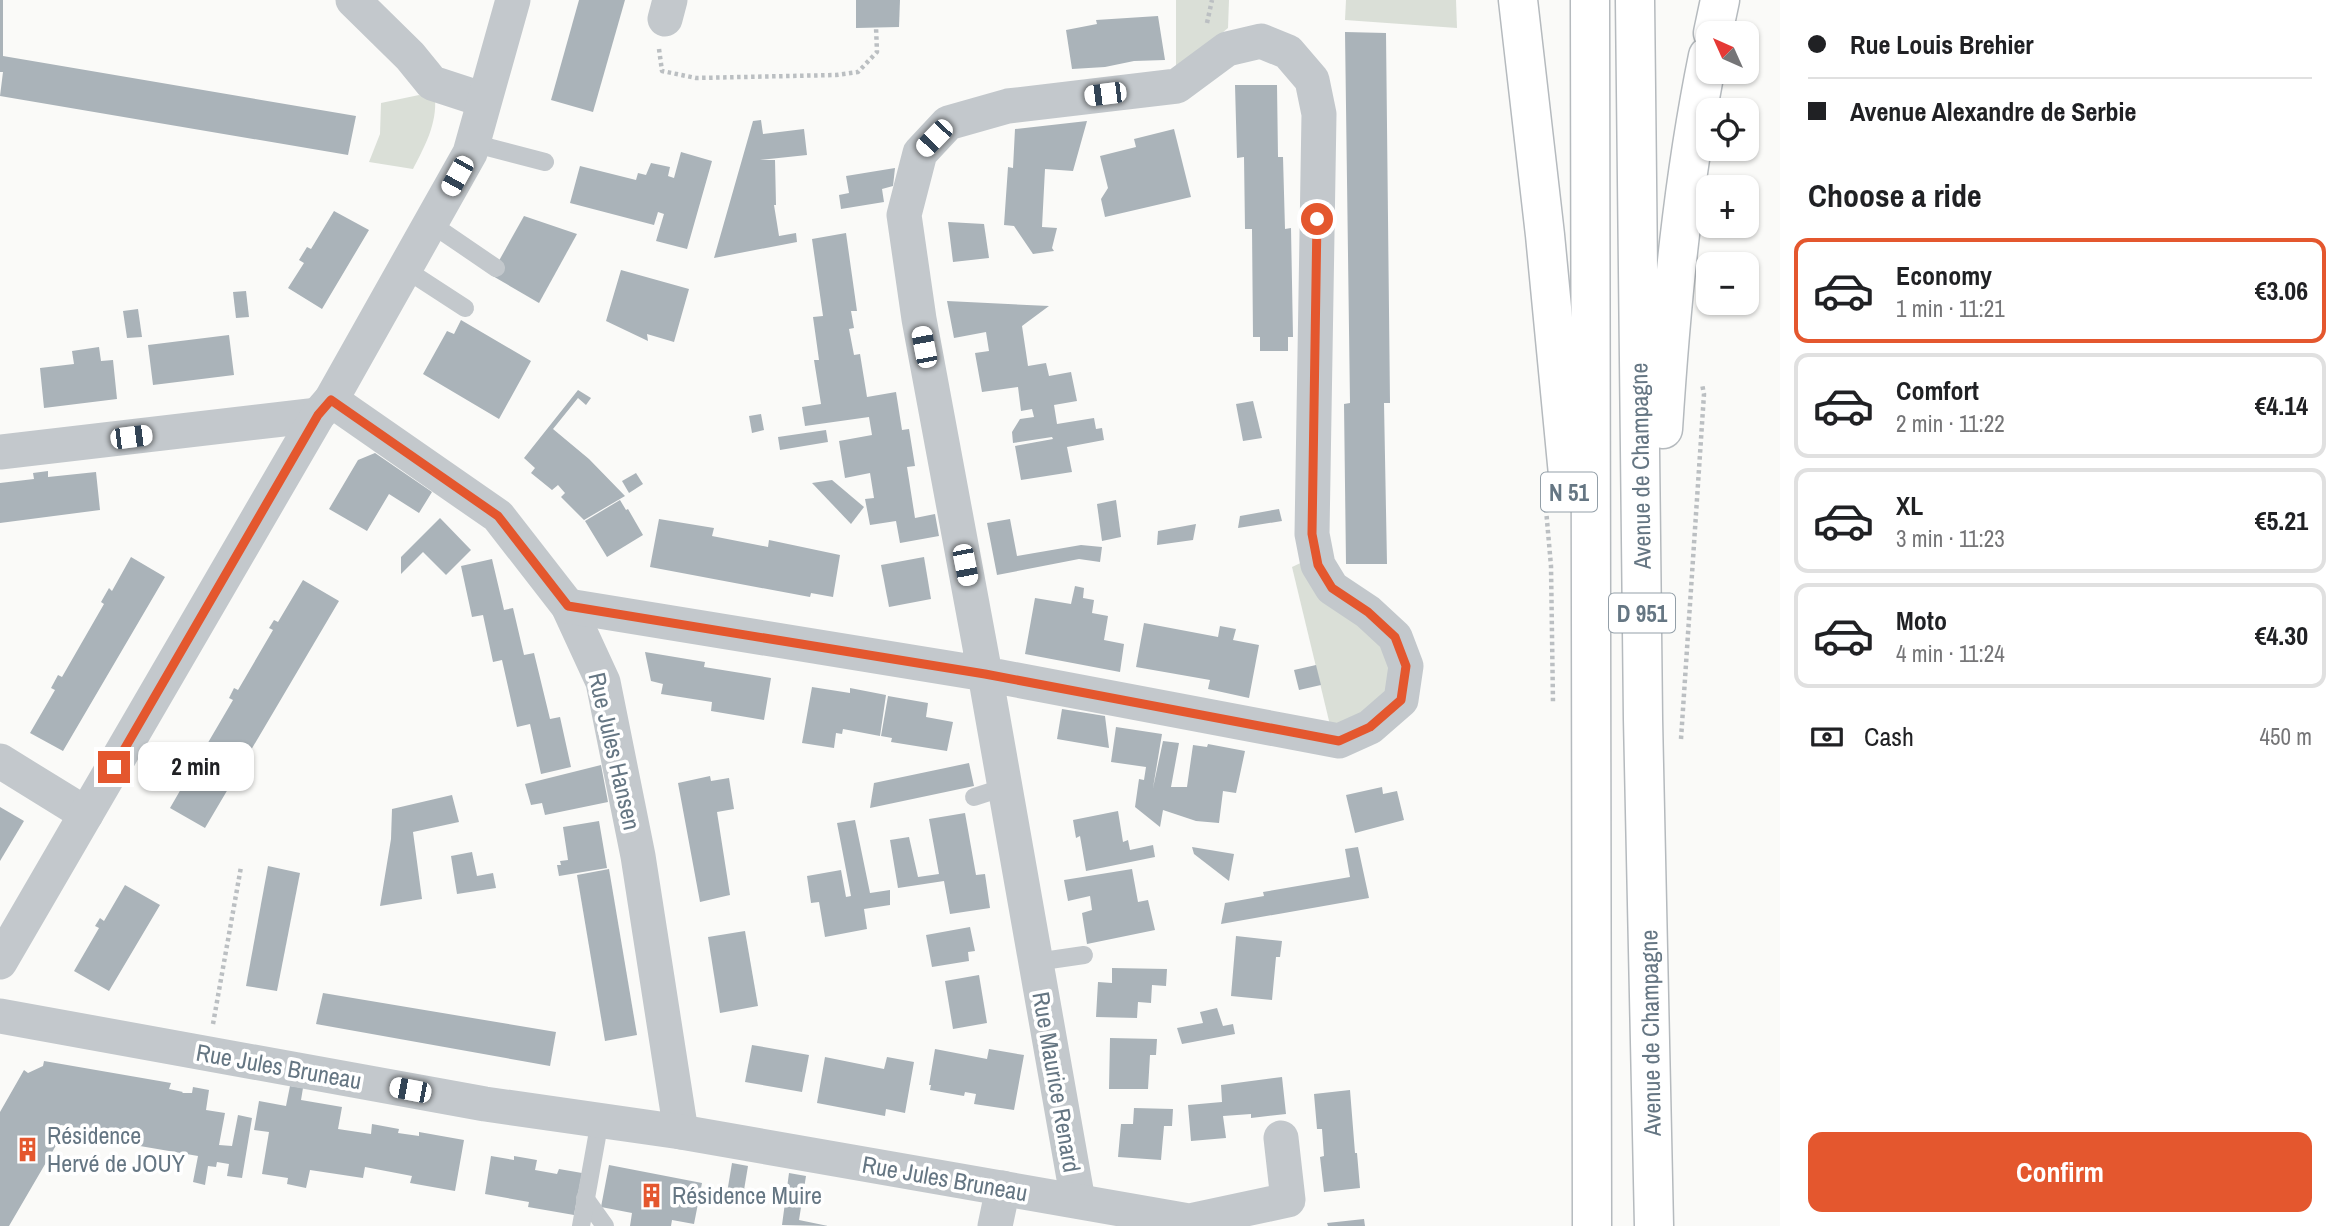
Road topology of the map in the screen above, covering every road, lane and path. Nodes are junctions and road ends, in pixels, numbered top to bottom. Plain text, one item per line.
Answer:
1 (353, 0) edge
2 (513, 0) edge
3 (1518, 0) edge
4 (1590, 0) edge
5 (1635, 0) edge
6 (1720, 0) edge
7 (1716, 21) edge
8 (664, 23) edge
9 (876, 27) dead end
10 (1702, 84) edge
11 (484, 100) junction
12 (472, 143) junction
13 (545, 162) dead end
14 (430, 223) junction
15 (496, 268) dead end
16 (405, 269) junction
17 (465, 308) dead end
18 (1702, 380) dead end
19 (325, 407) junction
20 (0, 452) edge
21 (1545, 496) dead end
22 (568, 606) junction
23 (985, 674) junction
24 (1553, 705) dead end
25 (1643, 719) junction
26 (1681, 752) dead end
27 (0, 761) edge
28 (86, 814) junction
29 (241, 867) dead end
30 (1083, 955) dead end
31 (0, 962) edge
32 (1036, 962) junction
33 (1591, 986) junction
34 (0, 1016) edge
35 (208, 1052) junction
36 (600, 1120) junction
37 (681, 1132) junction
38 (1281, 1139) dead end
39 (1003, 1188) junction
40 (585, 1198) junction
41 (1078, 1201) junction
42 (1290, 1213) edge
43 (581, 1226) edge
44 (605, 1226) edge
45 (995, 1226) edge
46 (1592, 1226) edge
47 (1654, 1226) edge

1 - 11 street
2 - 11 street
3 - 33 main road, N 51
4 - 33 main road, Avenue de Champagne / D 951
5 - 25 main road, Avenue de Champagne / D 951
6 - 7 main road
8 - 9 path
10 - 25 main road
11 - 12 street
12 - 13 lane
12 - 14 street
14 - 15 lane
14 - 16 street
16 - 17 lane
16 - 19 street
18 - 26 path
19 - 20 street
19 - 22 street, Rue Jules Hansen
19 - 28 street
21 - 24 path
22 - 23 street
22 - 37 street, Rue Jules Hansen
23 - 23 street, Rue Maurice Renard
23 - 32 street, Rue Maurice Renard
25 - 47 main road, Avenue de Champagne / D 951
27 - 28 street
28 - 31 street
29 - 35 path
30 - 32 lane, Rue Maurice Renard
32 - 41 street, Rue Maurice Renard
33 - 46 main road, Avenue de Champagne / D 951
34 - 35 street, Rue Jules Bruneau
35 - 36 street, Rue Jules Bruneau
36 - 37 street, Rue Jules Bruneau
36 - 40 lane
37 - 39 street, Rue Jules Bruneau
38 - 42 street, Rue Jules Bruneau
39 - 41 street, Rue Jules Bruneau
39 - 45 street
40 - 43 lane
40 - 44 lane
41 - 42 street, Rue Jules Bruneau

